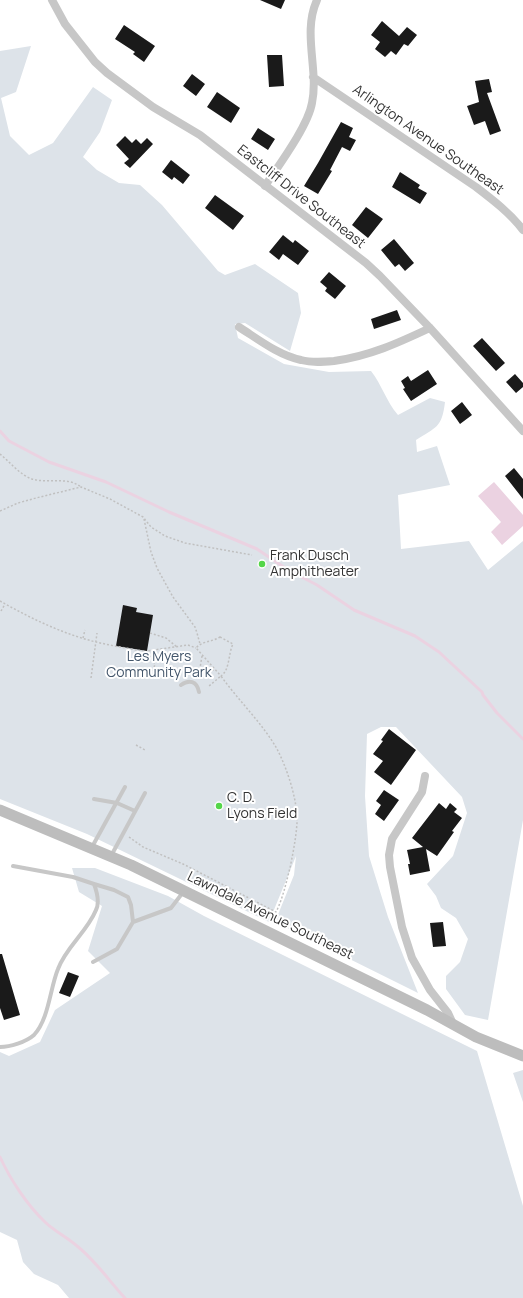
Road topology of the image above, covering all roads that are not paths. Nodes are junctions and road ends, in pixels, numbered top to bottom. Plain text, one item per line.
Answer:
1 (52, 0) edge
2 (317, 0) edge
3 (313, 77) junction
4 (266, 186) junction
5 (523, 230) edge
6 (239, 327) dead end
7 (430, 328) junction
8 (523, 431) edge
9 (181, 686) dead end
10 (199, 692) dead end
11 (425, 776) dead end
12 (125, 787) dead end
13 (145, 793) dead end
14 (94, 799) dead end
15 (117, 803) junction
16 (0, 810) edge
17 (135, 811) junction
18 (92, 848) junction
19 (111, 856) junction
20 (13, 866) dead end
21 (94, 884) junction
22 (184, 891) junction
23 (133, 922) junction
24 (94, 962) dead end
25 (453, 1024) junction
26 (0, 1047) edge
27 (523, 1056) edge

1 - 4 street, Eastcliff Drive Southeast
2 - 3 street
3 - 4 street
3 - 5 street, Arlington Avenue Southeast
4 - 7 street, Eastcliff Drive Southeast
6 - 7 street
7 - 8 street, Eastcliff Drive Southeast
9 - 10 lane
11 - 25 street
12 - 15 lane
13 - 17 lane
14 - 15 lane
15 - 17 lane
15 - 18 lane
16 - 18 street, Lawndale Avenue Southeast
17 - 19 lane
18 - 19 street, Lawndale Avenue Southeast
19 - 22 street, Lawndale Avenue Southeast
20 - 21 lane
21 - 23 lane
21 - 26 lane
22 - 23 lane
22 - 25 street, Lawndale Avenue Southeast
23 - 24 lane
25 - 27 street, Lawndale Avenue Southeast

